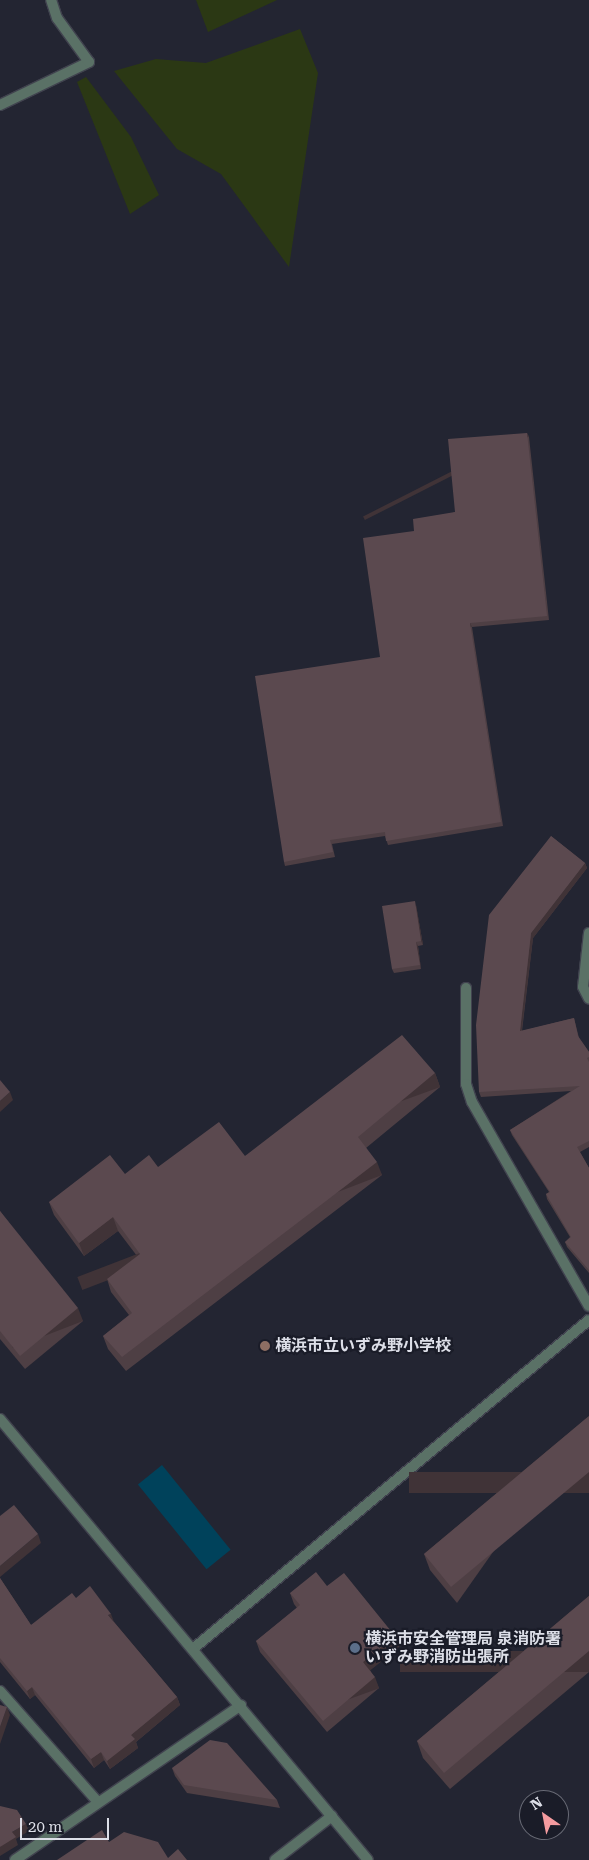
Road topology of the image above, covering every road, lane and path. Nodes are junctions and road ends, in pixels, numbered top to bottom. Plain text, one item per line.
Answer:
1 (50, 0) edge
2 (0, 105) edge
3 (589, 933) edge
4 (466, 988) dead end
5 (589, 999) edge
6 (589, 1306) edge
7 (589, 1320) edge
8 (0, 1419) edge
9 (194, 1648) junction
10 (0, 1691) edge
11 (241, 1705) junction
12 (98, 1802) junction
13 (332, 1816) junction
14 (15, 1860) edge
15 (275, 1860) edge
16 (368, 1860) edge

1 - 2 street
3 - 5 street
4 - 6 street
7 - 9 street
8 - 9 street
9 - 11 street
10 - 12 street
11 - 12 street
11 - 13 street
12 - 14 street
13 - 15 street
13 - 16 street

